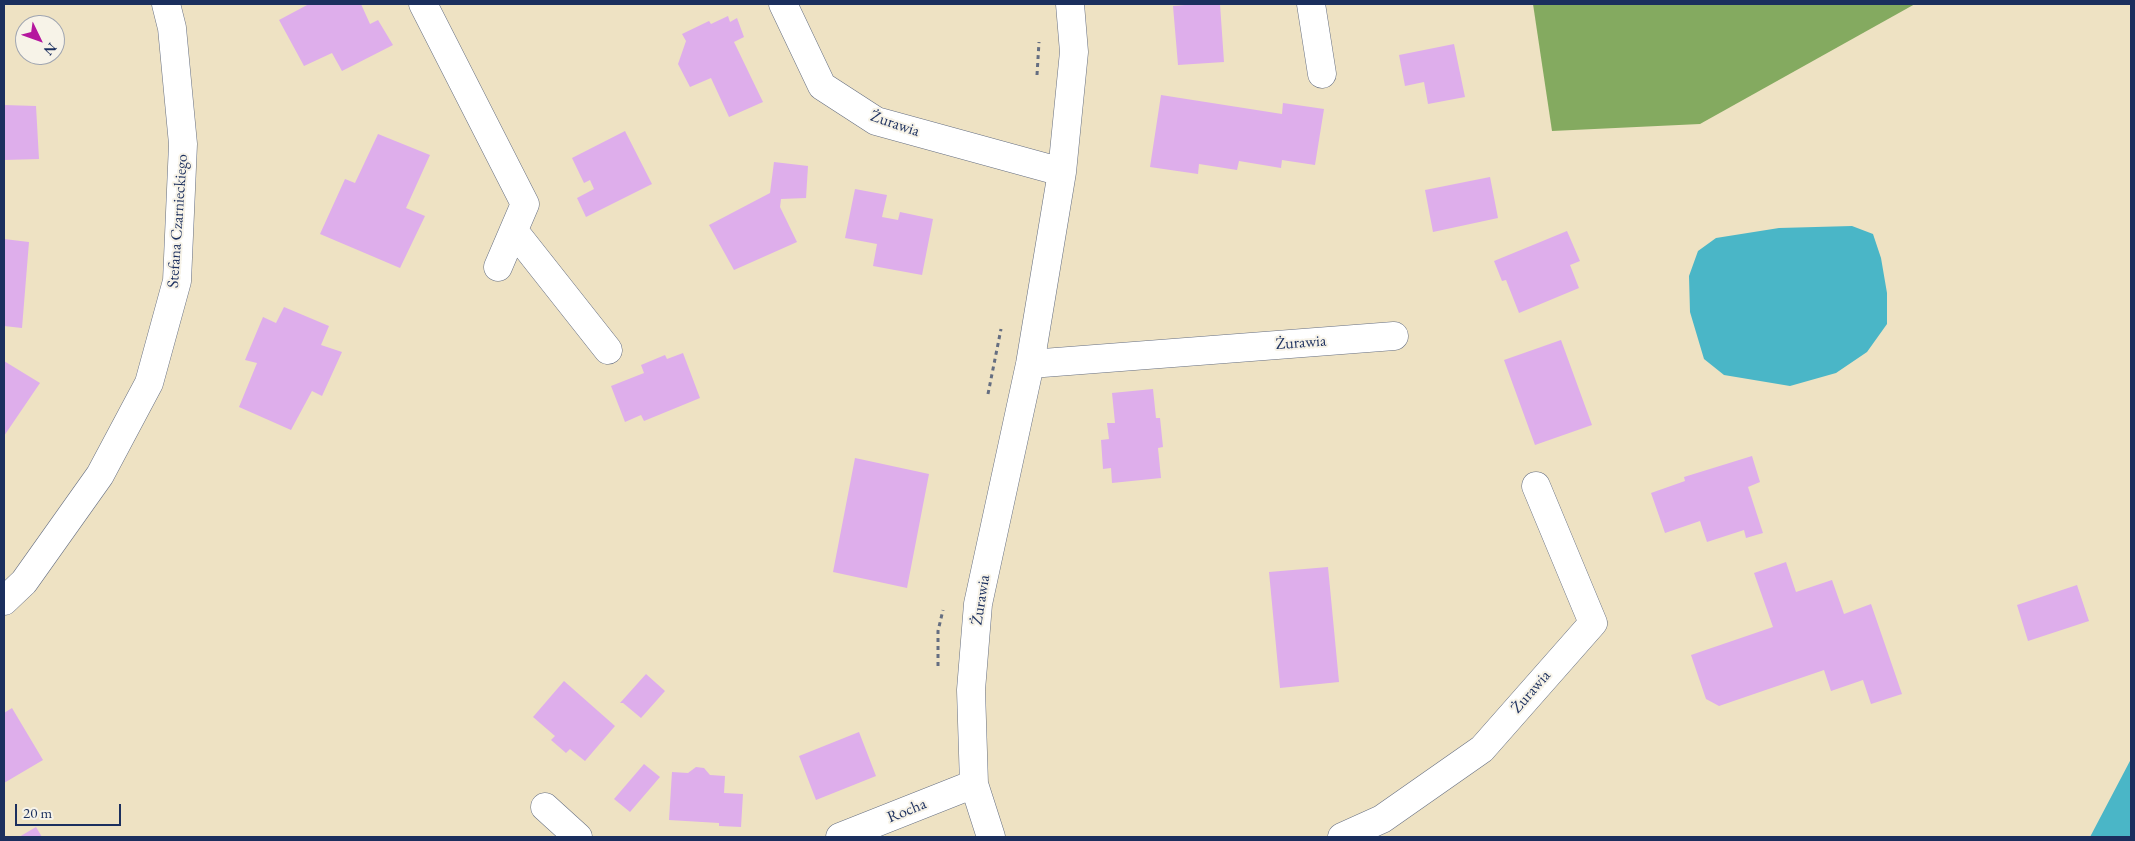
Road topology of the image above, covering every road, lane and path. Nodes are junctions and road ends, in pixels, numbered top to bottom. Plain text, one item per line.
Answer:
1 (166, 4) edge
2 (423, 4) edge
3 (783, 4) edge
4 (1070, 4) edge
5 (1311, 4) edge
6 (1322, 74) dead end
7 (1062, 172) junction
8 (514, 231) junction
9 (498, 267) dead end
10 (1394, 336) dead end
11 (608, 350) dead end
12 (1030, 364) junction
13 (1536, 486) dead end
14 (4, 601) edge
15 (974, 784) junction
16 (545, 806) dead end
17 (578, 837) edge
18 (840, 837) edge
19 (991, 837) edge
20 (1342, 837) edge

1 - 14 street, Stefana Czarnieckiego
2 - 8 street
3 - 7 street, Żurawia
4 - 7 street, Żurawia
5 - 6 street
7 - 12 street, Żurawia
8 - 9 street
8 - 11 street
10 - 12 street, Żurawia
12 - 15 street, Żurawia
13 - 20 street, Żurawia
15 - 18 street, Rocha
15 - 19 street, Żurawia
16 - 17 street

